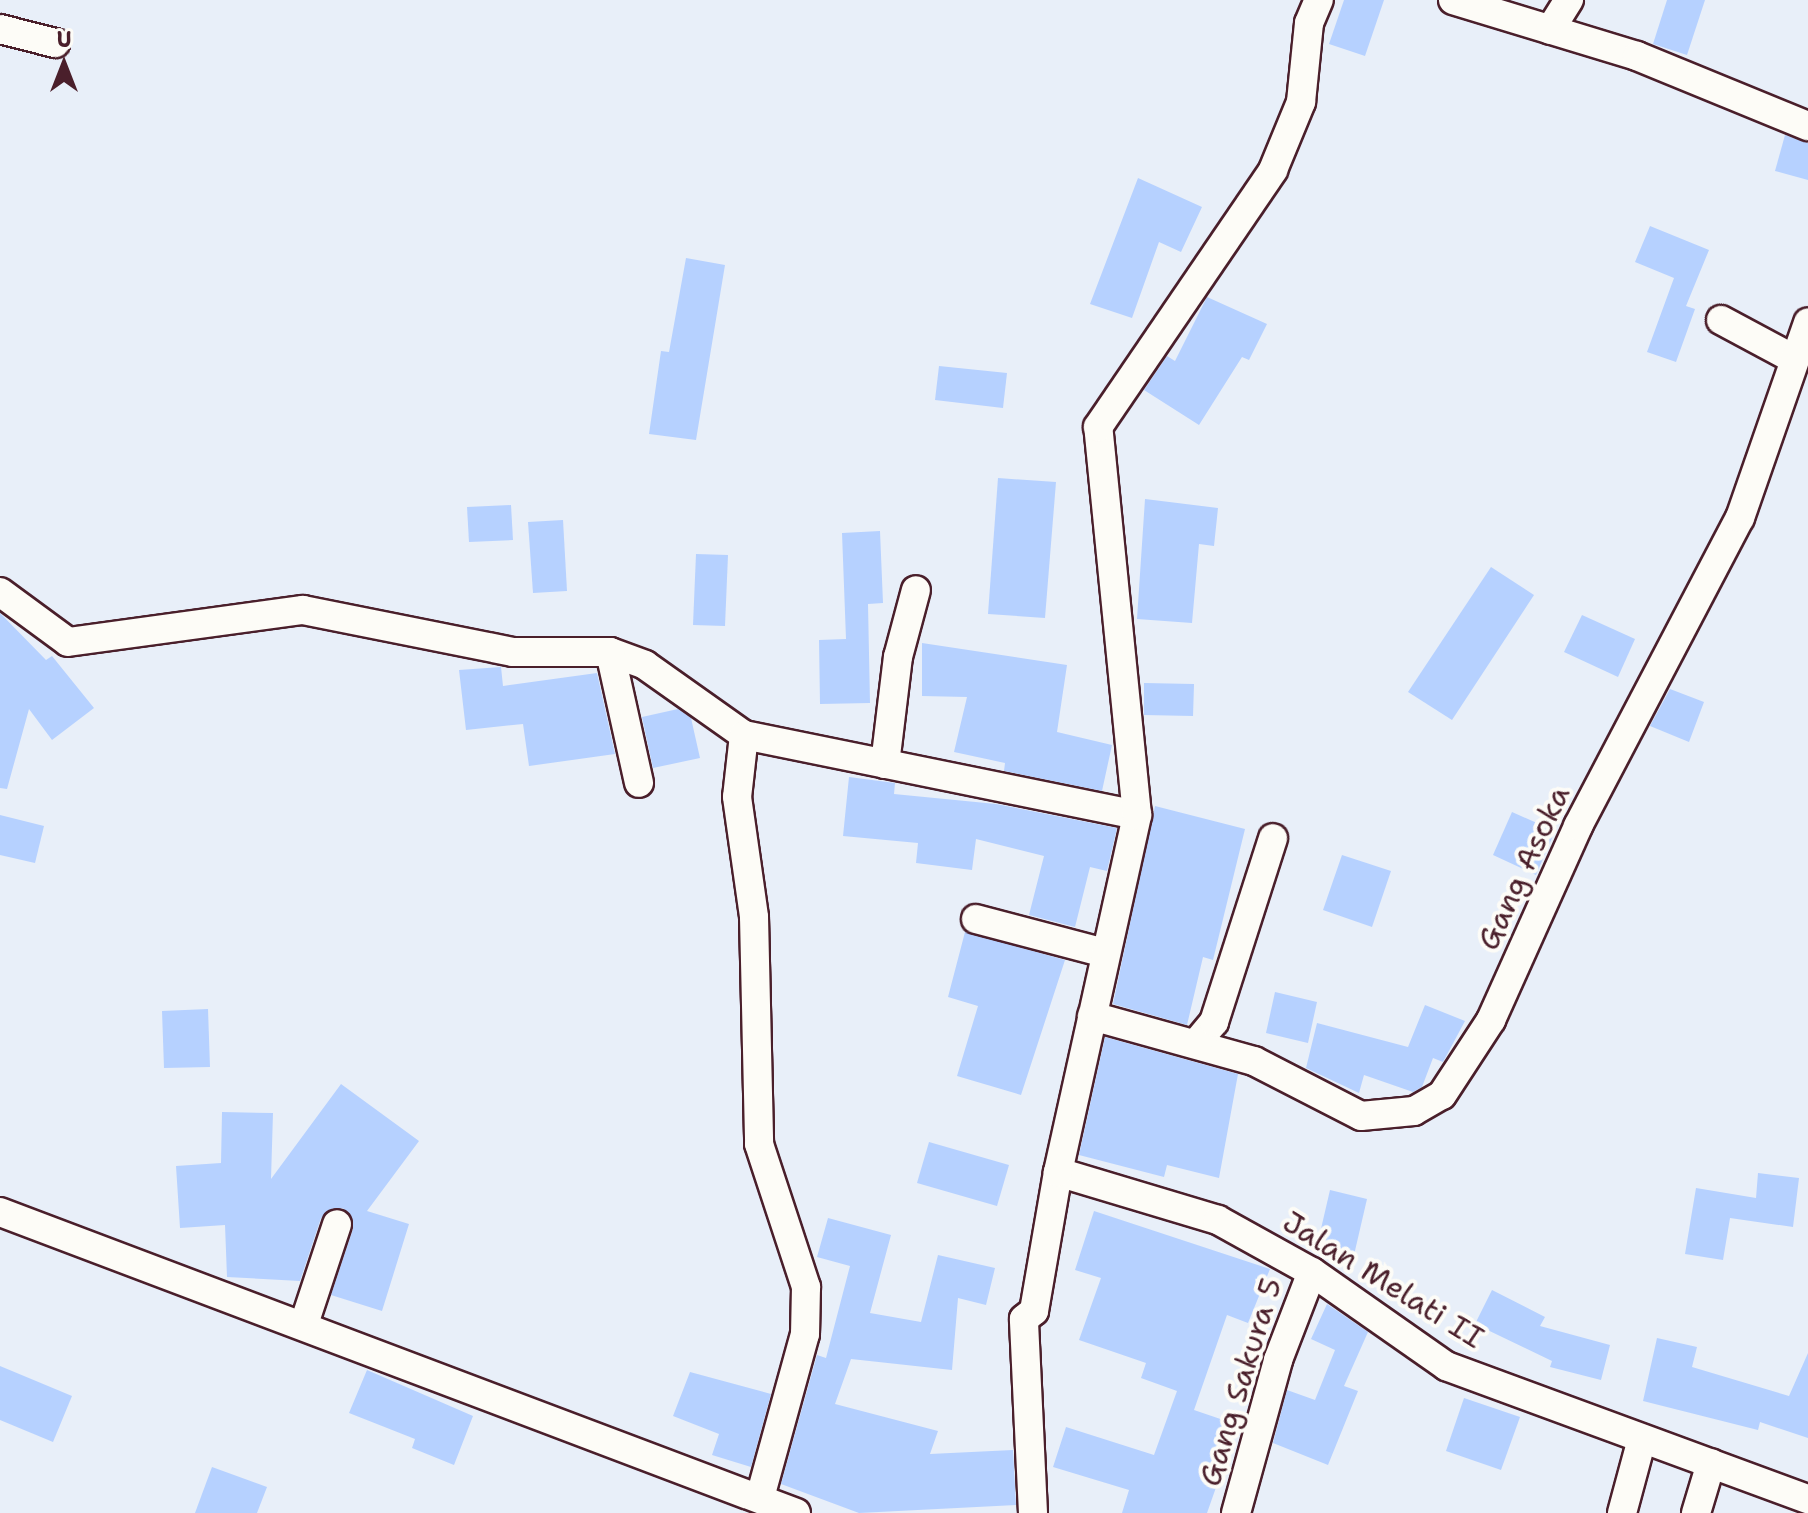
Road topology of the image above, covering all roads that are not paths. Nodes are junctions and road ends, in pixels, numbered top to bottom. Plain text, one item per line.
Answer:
1 (1319, 0) edge
2 (1453, 0) edge
3 (1569, 0) edge
4 (0, 29) edge
5 (1550, 30) junction
6 (55, 43) dead end
7 (1808, 126) edge
8 (1721, 320) dead end
9 (1808, 323) edge
10 (1792, 358) junction
11 (916, 590) dead end
12 (0, 592) edge
13 (610, 652) junction
14 (744, 735) junction
15 (885, 764) junction
16 (639, 783) dead end
17 (1137, 815) junction
18 (1273, 838) dead end
19 (976, 919) dead end
20 (1105, 953) junction
21 (1092, 1016) junction
22 (1198, 1041) junction
23 (1058, 1172) junction
24 (0, 1212) edge
25 (337, 1224) dead end
26 (1312, 1272) junction
27 (304, 1324) junction
28 (1642, 1439) junction
29 (1711, 1463) junction
30 (760, 1497) junction
31 (1808, 1499) edge
32 (796, 1513) edge
33 (1033, 1513) edge
34 (1236, 1513) edge
35 (1622, 1513) edge
36 (1696, 1513) edge

1 - 17 street
2 - 5 street
3 - 5 street
4 - 6 street
5 - 7 street
8 - 10 street
9 - 10 street, Gang Asoka
10 - 22 street, Gang Asoka
11 - 15 street
12 - 13 street
13 - 14 street
13 - 16 street
14 - 15 street
14 - 30 street
15 - 17 street
17 - 20 street
18 - 22 street
19 - 20 street
20 - 21 street
21 - 22 street, Gang Asoka
21 - 23 street
23 - 26 street, Jalan Melati II
23 - 33 street
24 - 27 street
25 - 27 street
26 - 28 street, Jalan Melati II
26 - 34 street, Gang Sakura 5
27 - 30 street
28 - 29 street, Jalan Melati II
28 - 35 street
29 - 31 street, Jalan Melati II
29 - 36 street
30 - 32 street

